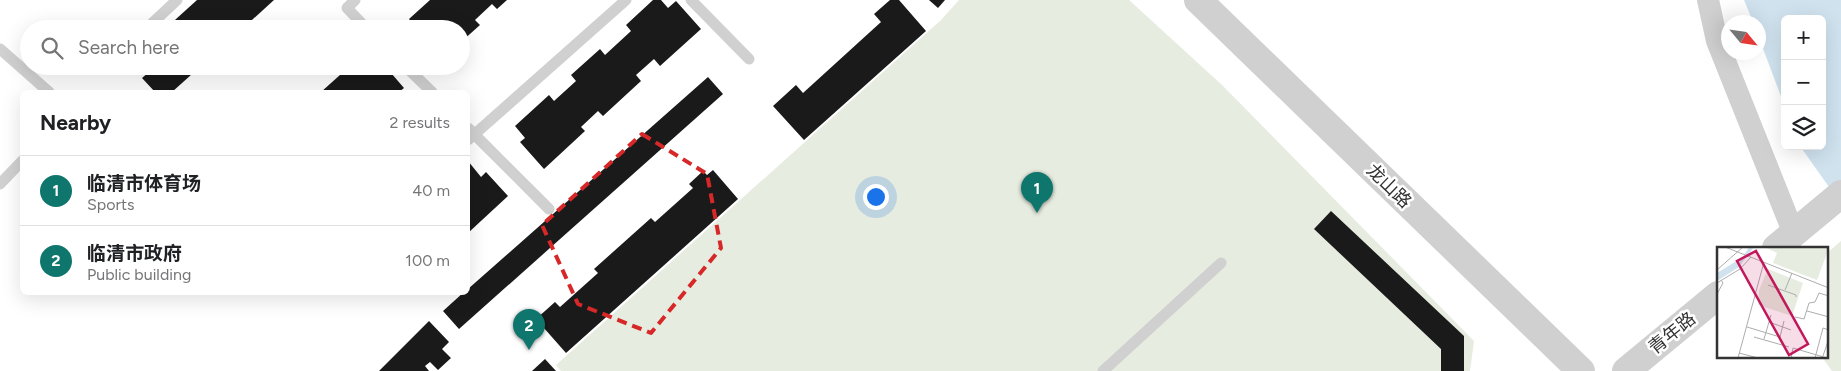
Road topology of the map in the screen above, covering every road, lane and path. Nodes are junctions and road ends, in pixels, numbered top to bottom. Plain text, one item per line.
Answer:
1 (177, 0) edge
2 (355, 0) edge
3 (626, 0) edge
4 (691, 0) edge
5 (1198, 0) edge
6 (1708, 0) edge
7 (156, 20) edge
8 (358, 20) edge
9 (0, 49) edge
10 (749, 59) dead end
11 (20, 67) edge
12 (30, 75) edge
13 (414, 75) edge
14 (47, 90) edge
15 (430, 90) edge
16 (470, 133) edge
17 (470, 135) edge
18 (20, 163) edge
19 (0, 184) edge
20 (1841, 194) edge
21 (549, 209) dead end
22 (1785, 241) edge
23 (1221, 263) dead end
24 (1717, 296) edge
25 (1104, 371) edge
26 (1580, 371) edge
27 (1626, 371) edge

1 - 7 lane
2 - 8 lane
3 - 16 lane
4 - 10 lane
5 - 26 street, 龙山路
6 - 22 street
9 - 11 lane
12 - 14 lane
13 - 15 lane
17 - 21 lane
18 - 19 lane
20 - 22 street
23 - 25 lane
24 - 27 street, 青年路

